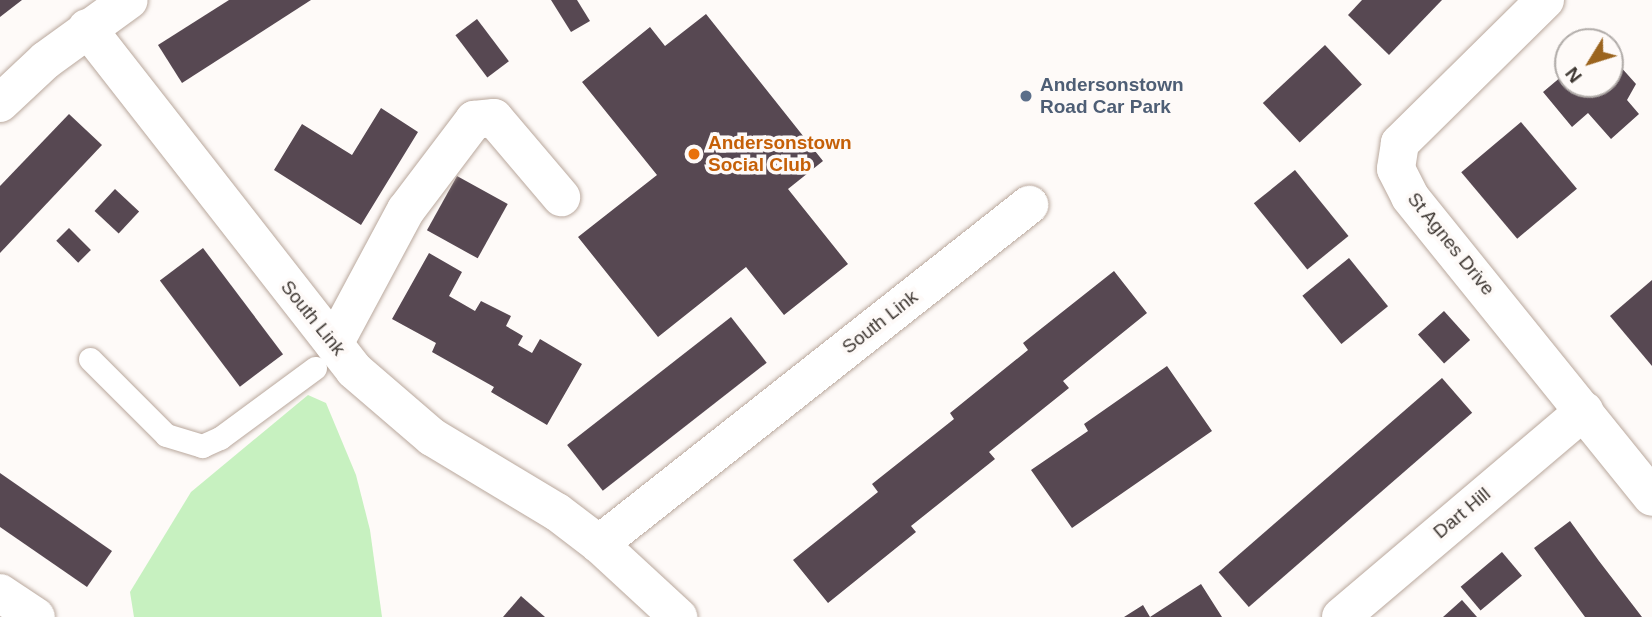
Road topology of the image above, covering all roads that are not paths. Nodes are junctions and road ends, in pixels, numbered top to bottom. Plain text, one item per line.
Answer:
1 (129, 0) edge
2 (1545, 0) edge
3 (87, 28) junction
4 (0, 103) edge
5 (561, 197) dead end
6 (1029, 205) dead end
7 (324, 356) junction
8 (90, 359) dead end
9 (1584, 411) junction
10 (1652, 496) edge
11 (599, 544) junction
12 (678, 617) edge
13 (1341, 617) edge

1 - 3 street
2 - 9 street, St Agnes Drive
3 - 4 street
3 - 7 street, South Link
5 - 7 street
6 - 11 street, South Link
7 - 8 lane
7 - 11 street, South Link
9 - 10 street, St Agnes Drive
9 - 13 street, Dart Hill
11 - 12 street, South Link

